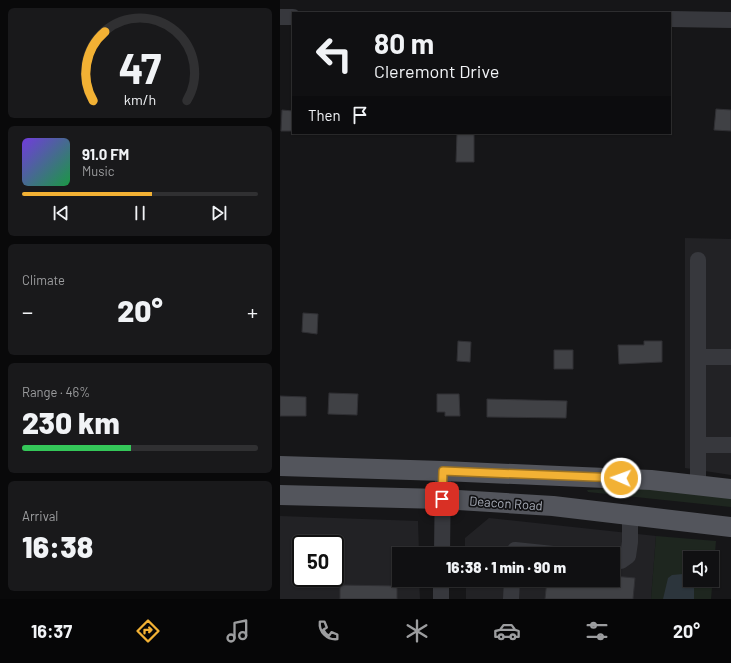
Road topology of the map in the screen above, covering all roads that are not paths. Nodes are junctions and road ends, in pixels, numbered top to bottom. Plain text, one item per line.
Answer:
1 (280, 17) edge
2 (292, 17) edge
3 (671, 19) edge
4 (731, 20) edge
5 (698, 260) dead end
6 (698, 357) junction
7 (731, 357) edge
8 (698, 445) junction
9 (731, 445) edge
10 (280, 466) edge
11 (443, 471) junction
12 (698, 485) junction
13 (731, 489) edge
14 (280, 495) edge
15 (442, 499) junction
16 (630, 515) junction
17 (731, 527) edge
18 (442, 547) edge
19 (620, 561) edge
20 (441, 587) edge
21 (512, 587) edge
22 (441, 599) edge
23 (511, 599) edge

1 - 2 street
3 - 4 street
5 - 6 street
6 - 7 street
6 - 8 street
8 - 9 street
8 - 12 street
10 - 11 main road
11 - 12 main road
11 - 15 street
12 - 13 main road
14 - 15 main road, Deacon Road
15 - 16 main road, Deacon Road
15 - 18 street
16 - 17 main road, Deacon Road
16 - 19 street
20 - 22 street
21 - 23 street

